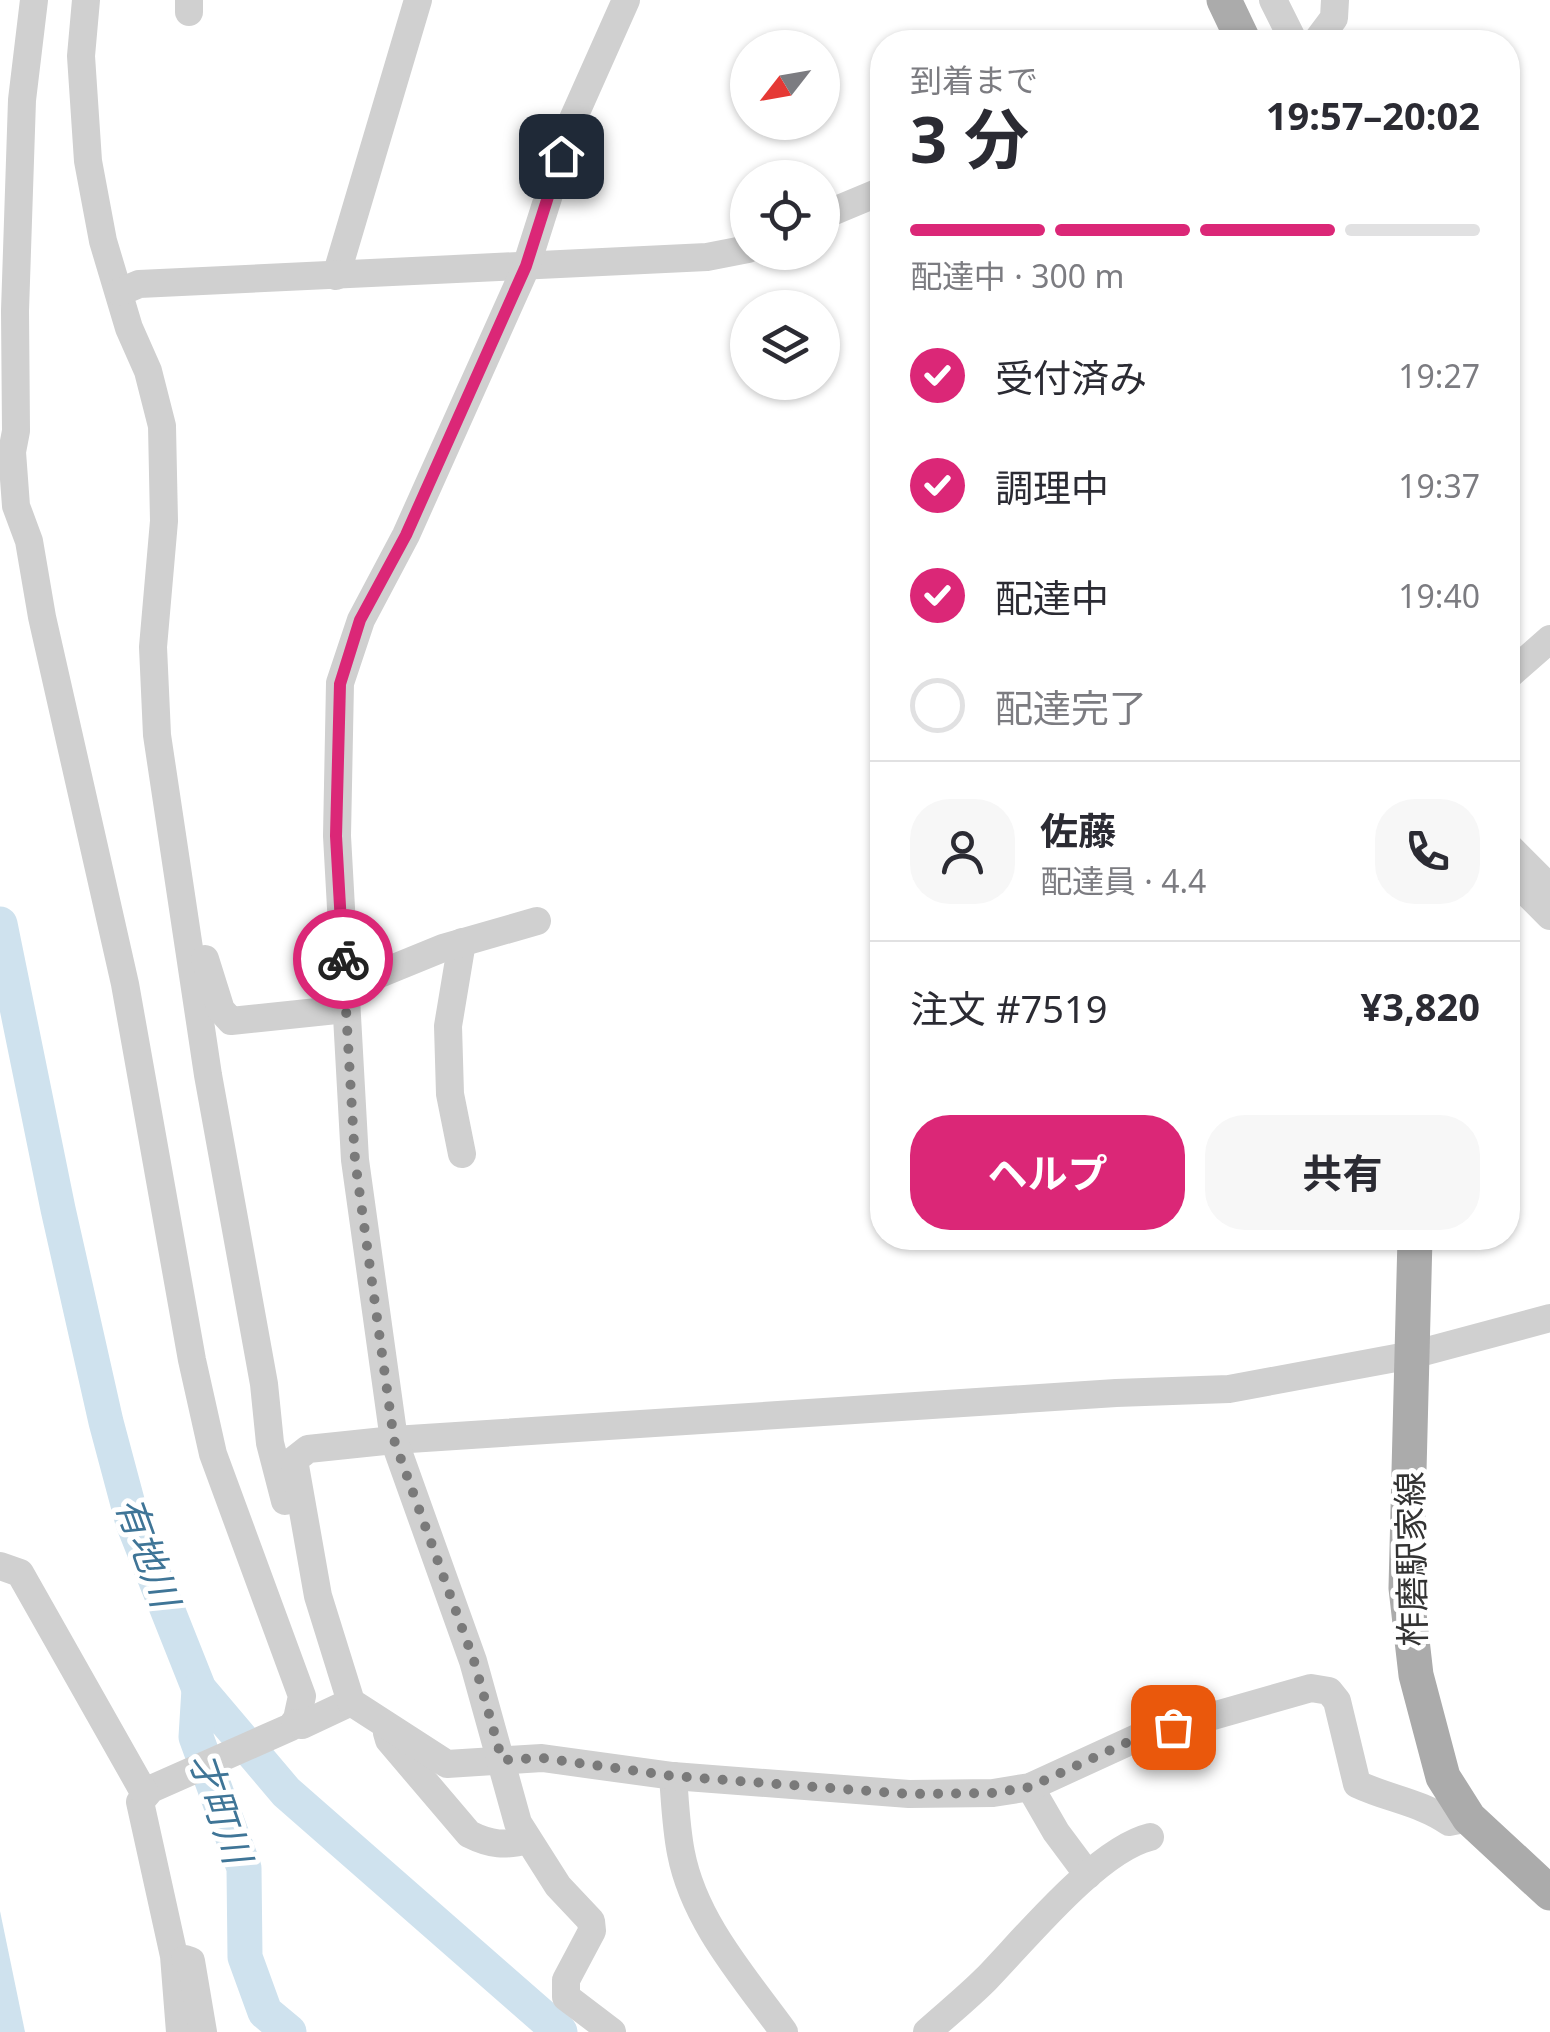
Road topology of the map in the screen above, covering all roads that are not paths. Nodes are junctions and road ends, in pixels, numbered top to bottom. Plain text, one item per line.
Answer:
1 (34, 0) edge
2 (86, 0) edge
3 (418, 0) edge
4 (626, 0) edge
5 (1224, 0) edge
6 (1274, 0) edge
7 (1335, 0) edge
8 (1238, 30) edge
9 (1288, 30) edge
10 (1325, 30) edge
11 (870, 196) edge
12 (840, 208) edge
13 (730, 253) edge
14 (526, 266) junction
15 (336, 276) junction
16 (120, 292) junction
17 (1550, 639) edge
18 (1520, 665) edge
19 (1520, 858) edge
20 (1520, 886) edge
21 (1550, 888) edge
22 (1550, 916) edge
23 (185, 919) junction
24 (537, 921) dead end
25 (462, 942) junction
26 (345, 998) junction
27 (462, 1154) dead end
28 (1415, 1250) edge
29 (1550, 1318) edge
30 (1412, 1355) junction
31 (394, 1440) junction
32 (0, 1566) edge
33 (318, 1596) junction
34 (351, 1702) junction
35 (384, 1723) junction
36 (293, 1725) junction
37 (502, 1760) junction
38 (673, 1776) junction
39 (1030, 1787) junction
40 (145, 1795) junction
41 (1469, 1818) junction
42 (1150, 1836) dead end
43 (528, 1840) junction
44 (1088, 1875) junction
45 (1550, 1893) edge
46 (174, 1956) junction
47 (180, 2032) edge
48 (203, 2032) edge
49 (612, 2032) edge
50 (784, 2032) edge
51 (927, 2032) edge

1 - 36 street
2 - 16 street
3 - 15 street
4 - 14 street
5 - 8 main road
6 - 9 street
7 - 10 street
11 - 12 street
13 - 14 street
14 - 15 street
14 - 26 street
15 - 16 street
16 - 23 street
17 - 18 street
19 - 21 street
20 - 22 street
23 - 26 street
23 - 33 street
24 - 25 street
25 - 26 street
25 - 27 street
26 - 31 street
28 - 30 main road, 柞磨駅家線
29 - 30 street
30 - 31 street
30 - 41 main road, 柞磨駅家線
31 - 33 street
31 - 37 street
32 - 40 street
33 - 34 street
34 - 35 street
34 - 36 street
35 - 37 street
35 - 43 street
36 - 40 street
37 - 38 street
37 - 43 street
38 - 39 street
38 - 50 street
39 - 41 street
39 - 44 street
40 - 46 street
41 - 45 main road, 柞磨駅家線
42 - 44 street
43 - 49 street
44 - 51 street
46 - 47 street
46 - 48 street

